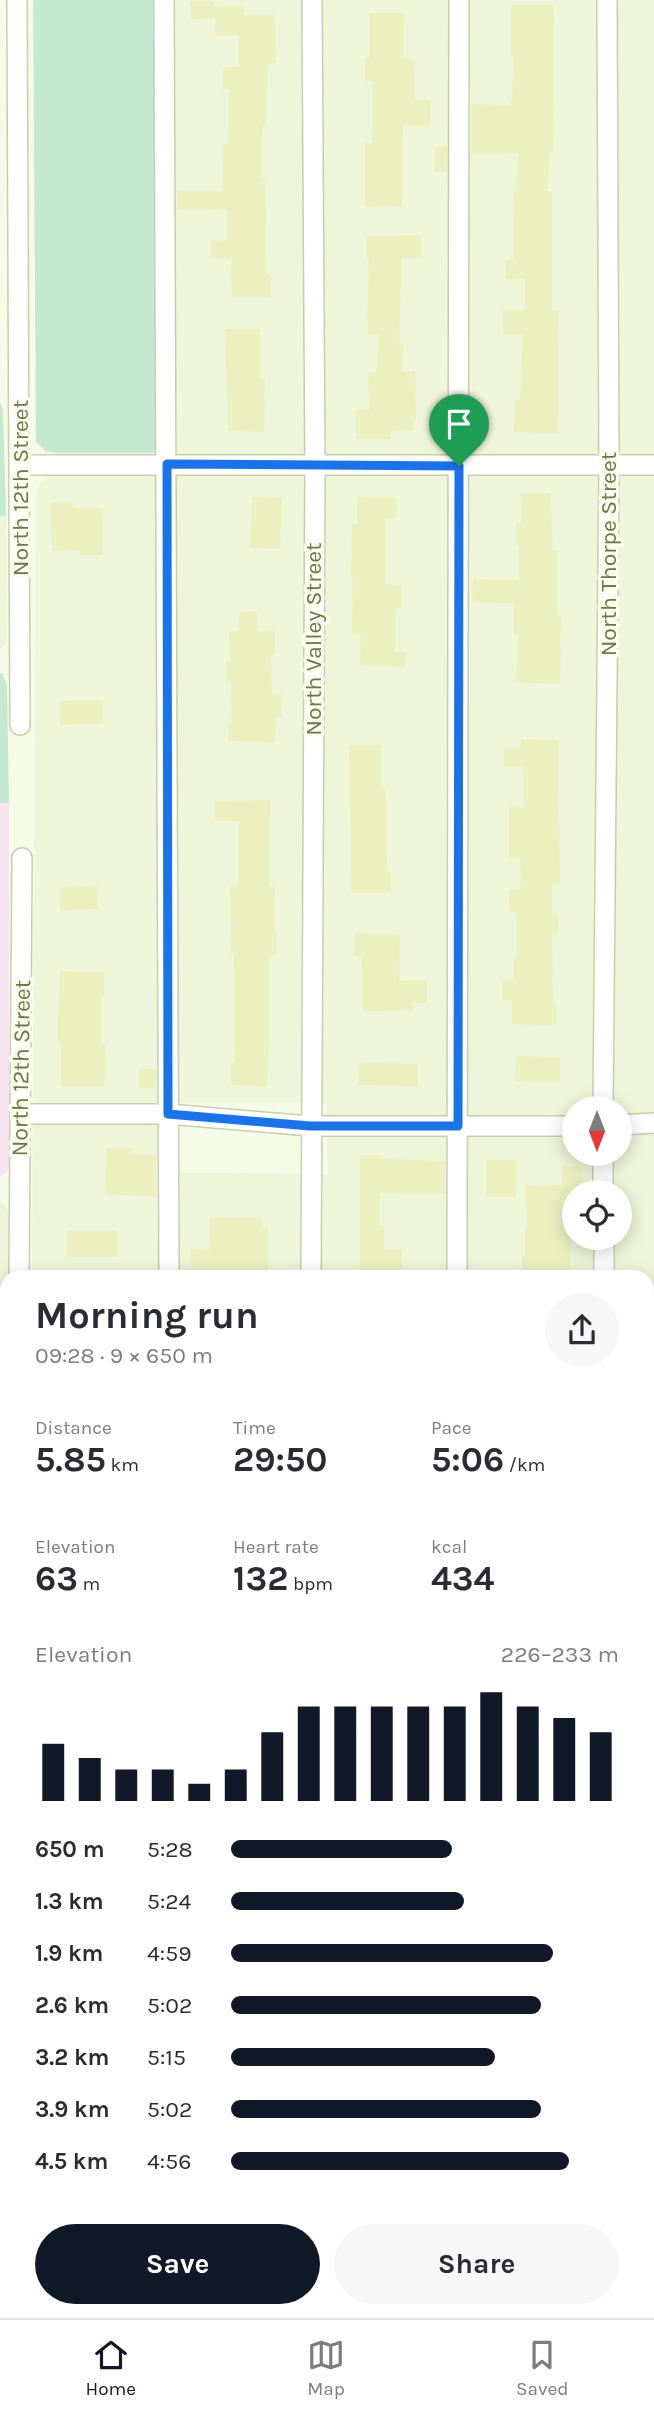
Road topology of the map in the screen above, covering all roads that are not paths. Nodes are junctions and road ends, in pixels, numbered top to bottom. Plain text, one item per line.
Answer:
1 (17, 0) edge
2 (164, 0) edge
3 (312, 0) edge
4 (459, 0) edge
5 (607, 0) edge
6 (10, 382) edge
7 (167, 464) junction
8 (20, 465) junction
9 (654, 465) edge
10 (315, 466) junction
11 (459, 466) junction
12 (609, 466) junction
13 (0, 660) edge
14 (20, 661) junction
15 (20, 725) dead end
16 (22, 858) dead end
17 (603, 1096) edge
18 (21, 1114) junction
19 (168, 1114) junction
20 (654, 1123) edge
21 (632, 1124) edge
22 (310, 1126) junction
23 (458, 1126) junction
24 (562, 1126) edge
25 (10, 1188) edge
26 (604, 1250) edge
27 (18, 1270) edge
28 (169, 1270) edge
29 (311, 1270) edge
30 (457, 1270) edge
31 (604, 1270) edge

1 - 6 street, North 12th Street
2 - 7 street
3 - 10 street, North Valley Street
4 - 11 street
5 - 12 street, North Thorpe Street
6 - 8 street, North 12th Street
7 - 8 street
7 - 10 street
7 - 19 street
8 - 14 street, North 12th Street
9 - 12 street
10 - 11 street
10 - 22 street, North Valley Street
11 - 12 street
11 - 23 street
12 - 17 street, North Thorpe Street
13 - 14 street
14 - 15 street, North 12th Street
16 - 18 street, North 12th Street
18 - 19 street
18 - 25 street, North 12th Street
19 - 22 street
19 - 28 street
20 - 21 street
22 - 23 street
22 - 29 street, North Valley Street
23 - 24 street
23 - 30 street
25 - 27 street, North 12th Street
26 - 31 street

